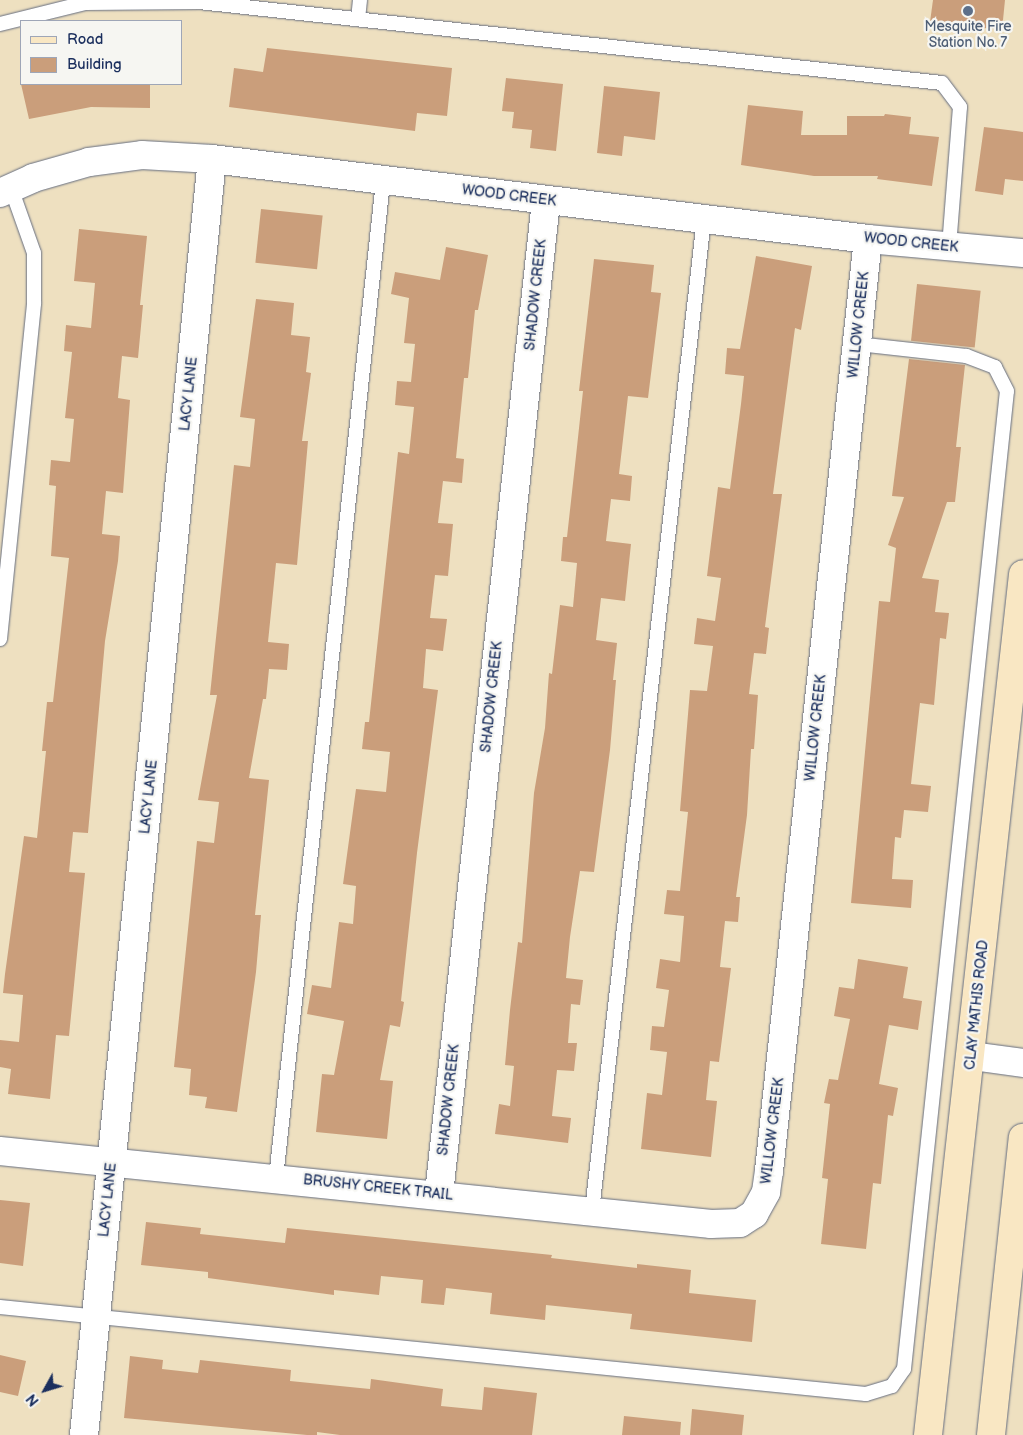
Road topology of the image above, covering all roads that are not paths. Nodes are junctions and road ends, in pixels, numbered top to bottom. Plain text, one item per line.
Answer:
1 (360, 0) edge
2 (358, 19) junction
3 (0, 24) edge
4 (212, 160) junction
5 (384, 181) junction
6 (6, 191) edge
7 (546, 201) junction
8 (704, 219) junction
9 (868, 239) junction
10 (949, 246) junction
11 (1023, 253) edge
12 (858, 344) junction
13 (1023, 582) edge
14 (0, 639) edge
15 (972, 1056) junction
16 (1023, 1063) edge
17 (1023, 1138) edge
18 (0, 1151) edge
19 (112, 1162) junction
20 (276, 1178) junction
21 (439, 1194) junction
22 (592, 1211) junction
23 (754, 1214) joint
24 (0, 1307) edge
25 (97, 1315) junction
26 (84, 1435) edge
27 (928, 1435) edge
28 (991, 1435) edge

1 - 2 lane
2 - 3 lane
2 - 10 lane
4 - 5 street, WOOD CREEK
4 - 6 street, WOOD CREEK
4 - 19 street, LACY LANE
5 - 7 street, WOOD CREEK
5 - 20 lane
6 - 14 lane
7 - 8 street, WOOD CREEK
7 - 21 street, SHADOW CREEK
8 - 9 street, WOOD CREEK
8 - 22 lane
9 - 10 street, WOOD CREEK
9 - 12 street, WILLOW CREEK
10 - 11 street, WOOD CREEK
12 - 23 street, WILLOW CREEK
12 - 25 lane
13 - 15 main road, CLAY MATHIS ROAD
15 - 16 street
15 - 27 main road, CLAY MATHIS ROAD
17 - 28 main road
18 - 19 street, BRUSHY CREEK TRAIL
19 - 20 street, BRUSHY CREEK TRAIL
19 - 25 street, LACY LANE
20 - 21 street, BRUSHY CREEK TRAIL
21 - 22 street, BRUSHY CREEK TRAIL
22 - 23 street, BRUSHY CREEK TRAIL
24 - 25 lane
25 - 26 street, LACY LANE

